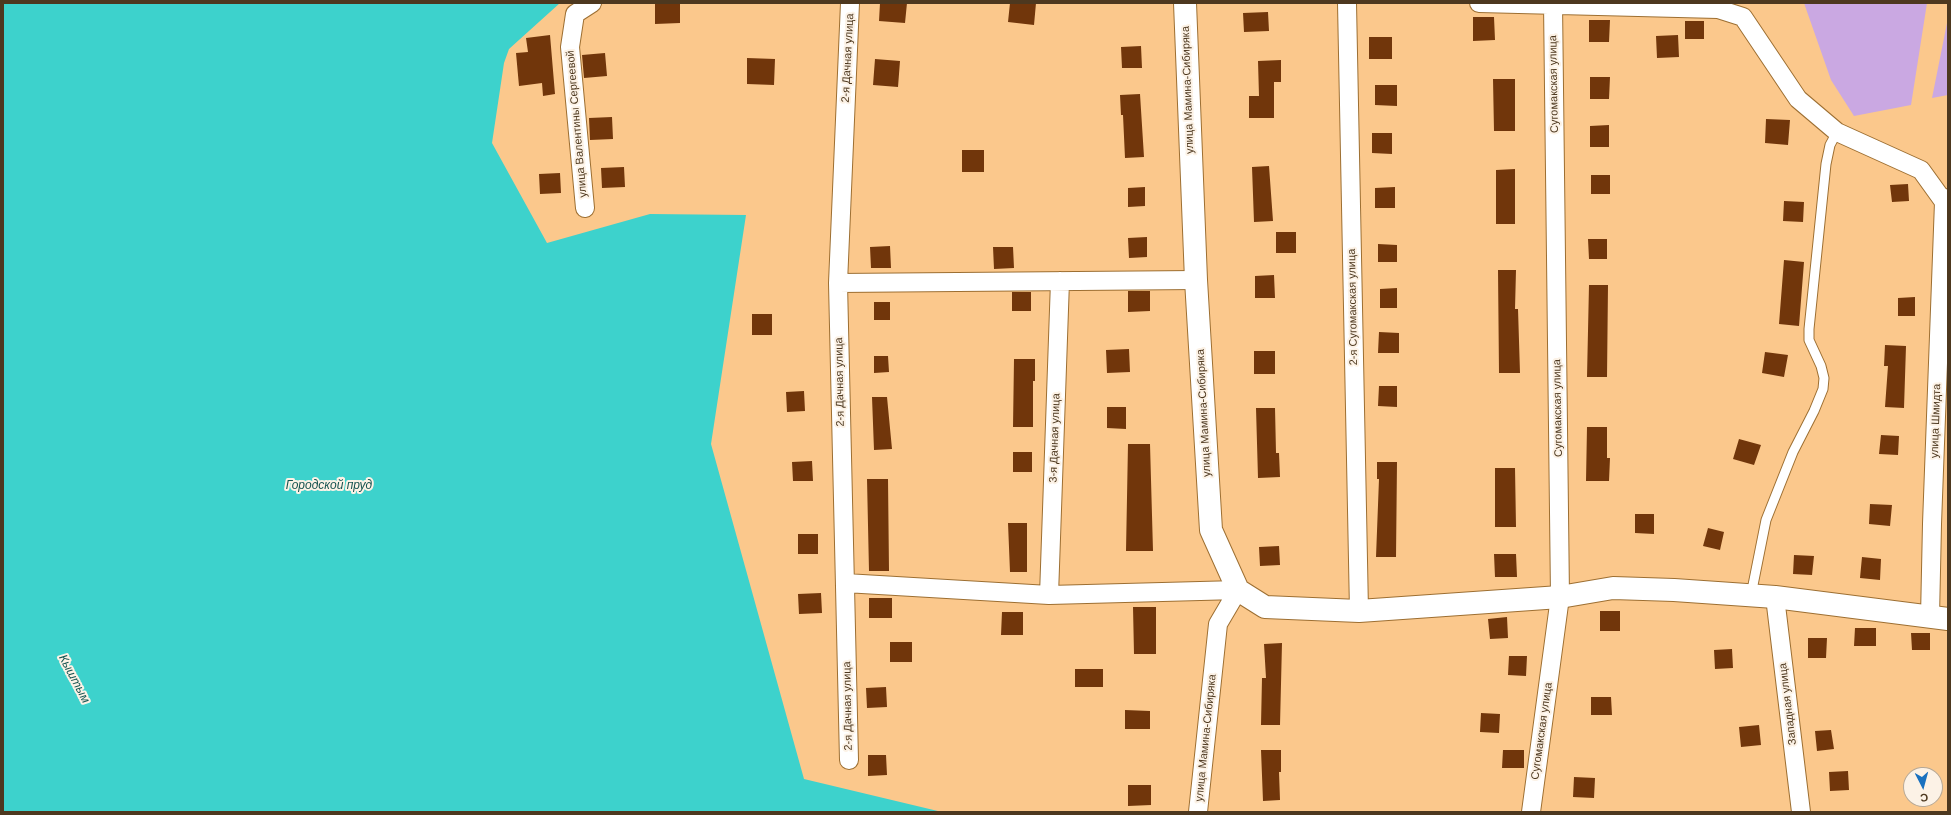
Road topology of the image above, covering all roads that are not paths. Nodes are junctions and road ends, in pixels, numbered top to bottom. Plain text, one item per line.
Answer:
1 (592, 3) edge
2 (850, 3) edge
3 (1185, 3) edge
4 (1347, 3) edge
5 (1479, 3) edge
6 (1553, 4) edge
7 (1837, 132) junction
8 (1946, 200) edge
9 (585, 208) dead end
10 (1945, 275) edge
11 (1196, 280) junction
12 (1060, 281) junction
13 (838, 283) junction
14 (845, 583) junction
15 (1238, 590) junction
16 (1049, 595) junction
17 (1751, 595) junction
18 (1560, 596) junction
19 (1775, 597) junction
20 (1359, 611) junction
21 (1939, 618) edge
22 (849, 760) dead end
23 (1198, 812) edge
24 (1531, 812) edge
25 (1801, 812) edge

1 - 9 street, улица Валентины Сергеевой
2 - 13 street, 2-я Дачная улица
3 - 11 main road, улица Мамина-Сибиряка
4 - 20 street, 2-я Сугомакская улица
5 - 6 street
6 - 7 street
6 - 18 street, Сугомакская улица
7 - 8 street
7 - 17 lane
8 - 10 street, улица Шмидта
10 - 21 street, улица Шмидта
11 - 12 street
11 - 15 main road, улица Мамина-Сибиряка
12 - 13 street
12 - 16 street, 3-я Дачная улица
13 - 14 street, 2-я Дачная улица
14 - 16 street
14 - 22 street, 2-я Дачная улица
15 - 16 street
15 - 20 main road
15 - 23 street, улица Мамина-Сибиряка
17 - 18 main road
17 - 19 main road
18 - 20 main road
18 - 24 street, Сугомакская улица
19 - 21 main road
19 - 25 street, Западная улица

